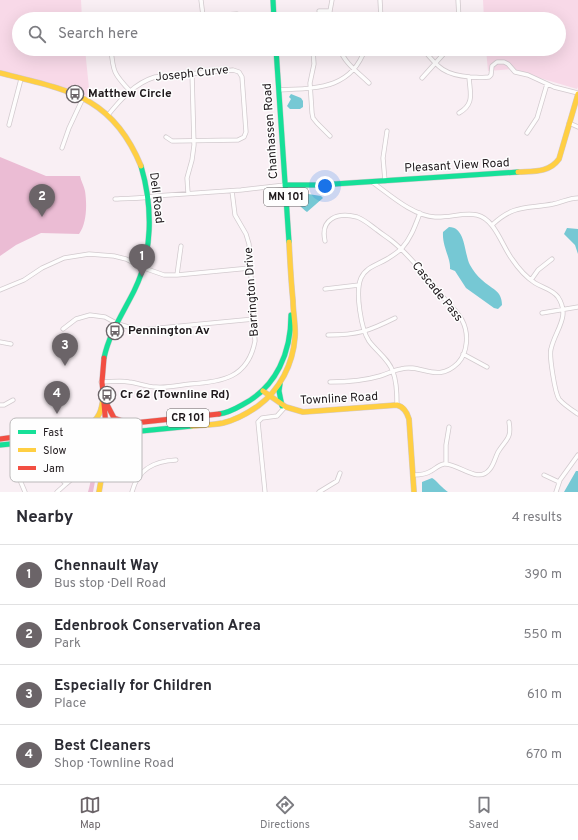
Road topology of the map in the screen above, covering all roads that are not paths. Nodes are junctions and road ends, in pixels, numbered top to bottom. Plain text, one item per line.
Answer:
1 (201, 0) edge
2 (273, 0) edge
3 (332, 0) edge
4 (380, 0) edge
5 (458, 0) edge
6 (319, 11) dead end
7 (330, 11) joint
8 (202, 12) edge
9 (274, 12) edge
10 (381, 12) edge
11 (459, 12) edge
12 (112, 56) edge
13 (277, 56) edge
14 (313, 56) edge
15 (342, 56) edge
16 (361, 56) edge
17 (429, 56) edge
18 (442, 56) edge
19 (435, 63) junction
20 (354, 68) junction
21 (0, 73) edge
22 (192, 73) junction
23 (469, 77) junction
24 (422, 78) dead end
25 (21, 79) junction
26 (369, 83) dead end
27 (547, 84) junction
28 (310, 88) junction
29 (279, 90) junction
30 (130, 91) junction
31 (578, 94) edge
32 (83, 98) junction
33 (459, 113) dead end
34 (108, 115) junction
35 (570, 124) junction
36 (9, 125) dead end
37 (578, 128) edge
38 (387, 131) dead end
39 (527, 133) dead end
40 (330, 136) dead end
41 (166, 137) dead end
42 (194, 141) junction
43 (62, 148) dead end
44 (372, 181) junction
45 (385, 181) junction
46 (285, 185) junction
47 (232, 191) junction
48 (188, 194) junction
49 (147, 198) junction
50 (578, 198) edge
51 (115, 199) dead end
52 (420, 213) junction
53 (492, 225) junction
54 (325, 241) dead end
55 (181, 246) dead end
56 (401, 249) junction
57 (552, 259) dead end
58 (144, 268) junction
59 (250, 268) junction
60 (178, 275) junction
61 (531, 280) junction
62 (291, 283) junction
63 (359, 284) junction
64 (325, 289) dead end
65 (0, 290) edge
66 (578, 307) edge
67 (563, 310) junction
68 (542, 313) dead end
69 (395, 318) dead end
70 (254, 319) junction
71 (118, 324) junction
72 (62, 329) dead end
73 (365, 332) junction
74 (328, 335) dead end
75 (0, 342) edge
76 (11, 344) dead end
77 (464, 354) junction
78 (487, 367) dead end
79 (393, 372) junction
80 (101, 382) junction
81 (330, 382) dead end
82 (280, 383) junction
83 (263, 390) junction
84 (270, 396) junction
85 (103, 397) junction
86 (13, 400) dead end
87 (0, 405) edge
88 (397, 405) junction
89 (284, 406) junction
90 (578, 414) edge
91 (98, 418) edge
92 (105, 418) edge
93 (114, 418) edge
94 (142, 422) edge
95 (509, 422) dead end
96 (449, 427) dead end
97 (142, 431) edge
98 (10, 438) edge
99 (0, 439) edge
100 (10, 444) edge
101 (0, 445) edge
102 (578, 455) edge
103 (176, 460) dead end
104 (446, 464) junction
105 (142, 474) edge
106 (340, 474) dead end
107 (413, 475) junction
108 (544, 475) dead end
109 (21, 482) edge
110 (68, 482) edge
111 (101, 482) edge
112 (136, 482) edge
113 (559, 482) junction
114 (66, 484) joint
115 (25, 492) edge
116 (57, 492) edge
117 (99, 492) edge
118 (132, 492) edge
119 (265, 492) edge
120 (319, 492) edge
121 (414, 492) edge
122 (556, 492) edge

1 - 8 street
2 - 9 main road
3 - 7 street
4 - 10 street
5 - 11 street
6 - 7 street
12 - 30 street
13 - 29 main road, Chanhassen Road / MN 101
14 - 28 street
15 - 20 street
16 - 20 street
17 - 19 street
18 - 19 street
19 - 23 street
19 - 24 street
20 - 26 street
20 - 28 street
21 - 25 main road, Dell Road
22 - 30 street, Joseph Curve
22 - 42 street
22 - 42 street, Joseph Curve
23 - 27 street
23 - 33 street
25 - 32 main road, Dell Road
25 - 36 street
27 - 31 street
27 - 39 street
28 - 29 street
28 - 40 street
29 - 46 main road, Chanhassen Road / MN 101
30 - 34 street, Joseph Curve
31 - 35 main road, Pleasant View Road
32 - 34 main road, Dell Road
32 - 43 street
34 - 49 main road, Dell Road
35 - 37 street
35 - 45 main road, Pleasant View Road
38 - 45 street
41 - 42 street, Joseph Curve
42 - 48 street
44 - 45 main road, Pleasant View Road
44 - 46 main road, Pleasant View Road
44 - 52 street
46 - 47 street
46 - 62 main road, Chanhassen Road / MN 101
47 - 48 street
47 - 59 street, Barrington Drive
48 - 49 street
49 - 51 street
49 - 58 main road, Dell Road
50 - 53 street
52 - 53 street
52 - 56 street
53 - 61 street
54 - 56 street, Cascade Pass
55 - 60 street
56 - 63 street
56 - 77 street, Cascade Pass
57 - 61 street
58 - 60 street
58 - 65 street
58 - 71 main road, Dell Road
59 - 60 street
59 - 70 street, Barrington Drive
61 - 67 street
62 - 82 main road, MN 101
62 - 83 main road, MN 101
63 - 64 street
63 - 73 street
66 - 67 street
67 - 68 street
67 - 90 street
69 - 73 street
70 - 71 street
70 - 80 street, Barrington Drive
71 - 72 street
71 - 80 main road, Dell Road
73 - 74 street
73 - 79 street
75 - 76 street
77 - 78 street
77 - 79 street
79 - 81 street
79 - 88 street
80 - 85 main road, Dell Road
82 - 84 main road, MN 101
82 - 89 main road
83 - 84 main road, Townline Road
83 - 94 main road, CR 101 / CR 101
84 - 89 main road, Townline Road
84 - 97 main road, CR 101
85 - 91 main road
85 - 92 main road, Dell Road
85 - 93 main road
86 - 87 street
88 - 89 main road, Townline Road
88 - 107 main road
89 - 119 street
95 - 104 street
96 - 104 street
98 - 99 main road
100 - 101 main road
102 - 113 street
103 - 105 street
104 - 107 street
106 - 120 street
107 - 121 main road
108 - 113 street
109 - 115 street
110 - 114 street
111 - 117 main road, CR 101
112 - 118 street
113 - 122 street
114 - 116 street

